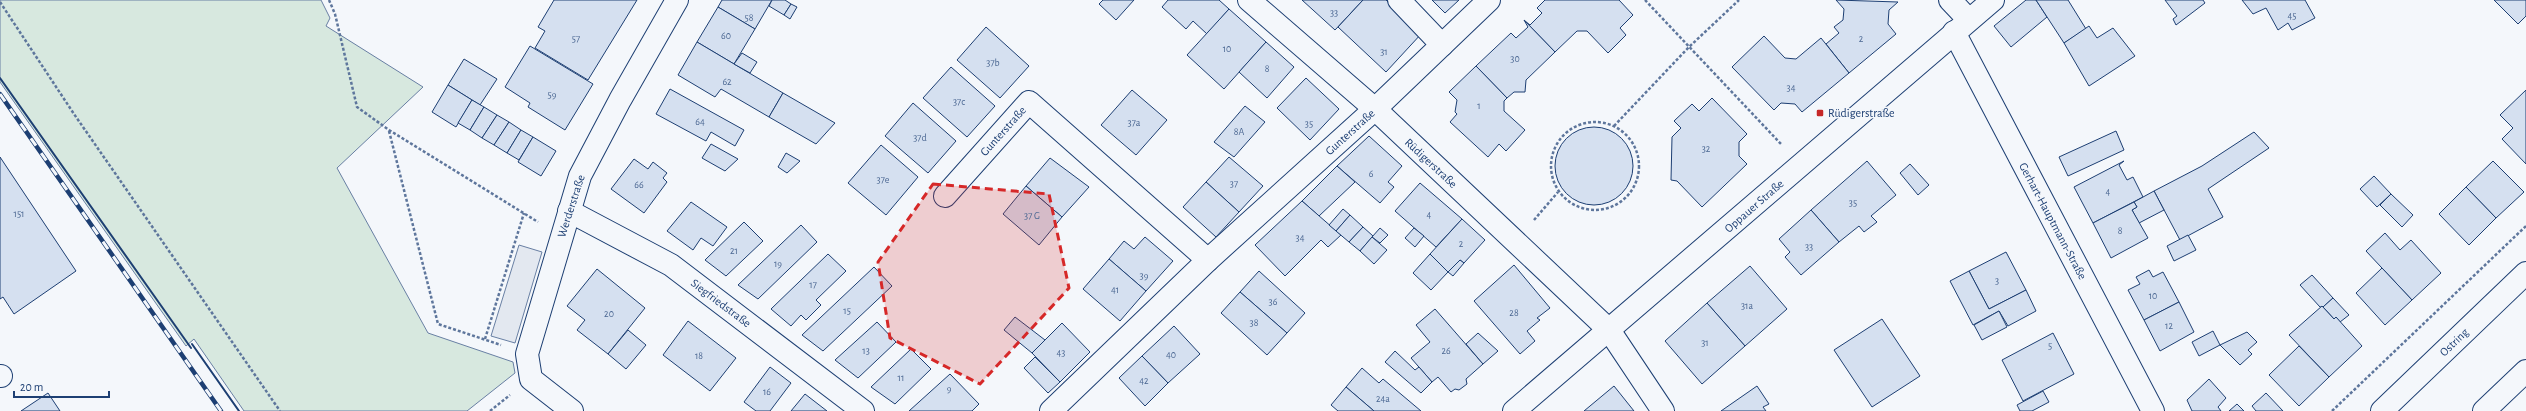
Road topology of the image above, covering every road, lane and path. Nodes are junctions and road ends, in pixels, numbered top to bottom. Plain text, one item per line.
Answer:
1 (329, 0) edge
2 (677, 0) edge
3 (1249, 0) edge
4 (1399, 0) edge
5 (1488, 0) edge
6 (1645, 0) edge
7 (1738, 0) edge
8 (1950, 0) edge
9 (1993, 0) edge
10 (0, 2) edge
11 (1961, 25) junction
12 (1442, 45) junction
13 (1689, 47) junction
14 (1375, 109) junction
15 (1614, 126) junction
16 (389, 130) junction
17 (1800, 165) junction
18 (1558, 192) junction
19 (945, 196) dead end
20 (569, 211) junction
21 (524, 213) junction
22 (2526, 226) edge
23 (561, 236) junction
24 (1515, 242) junction
25 (1208, 260) junction
26 (2526, 273) edge
27 (1609, 330) junction
28 (485, 340) junction
29 (527, 354) junction
30 (2526, 371) edge
31 (280, 411) edge
32 (572, 411) edge
33 (863, 411) edge
34 (1051, 411) edge
35 (1514, 411) edge
36 (1664, 411) edge
37 (2153, 411) edge
38 (2332, 411) edge
39 (2382, 411) edge
40 (2484, 411) edge

1 - 16 path
2 - 20 street, Werderstraße
3 - 14 street, Rüdigerstraße
4 - 12 street
5 - 12 street, Gunterstraße
6 - 13 path
7 - 13 path
8 - 11 street, Gerhart-Hauptmann-Straße
9 - 11 street, Oppauer Straße
10 - 31 path
11 - 17 street, Oppauer Straße
11 - 37 street, Gerhart-Hauptmann-Straße
12 - 14 street, Gunterstraße
13 - 15 path
13 - 17 path
14 - 24 street, Rüdigerstraße
14 - 25 street, Gunterstraße
15 - 18 path
15 - 18 path
16 - 21 path
16 - 28 path
17 - 27 street, Oppauer Straße
18 - 24 path
19 - 25 street, Gunterstraße
20 - 23 street, Werderstraße
20 - 33 street, Siegfriedstraße
21 - 23 path
21 - 28 path
22 - 38 path
23 - 29 street, Werderstraße
24 - 27 street, Rüdigerstraße
25 - 34 street, Gunterstraße
26 - 39 street, Ostring
27 - 35 street, Oppauer Straße
27 - 36 street, Rüdigerstraße
28 - 29 path
29 - 32 street, Werderstraße
30 - 40 street

